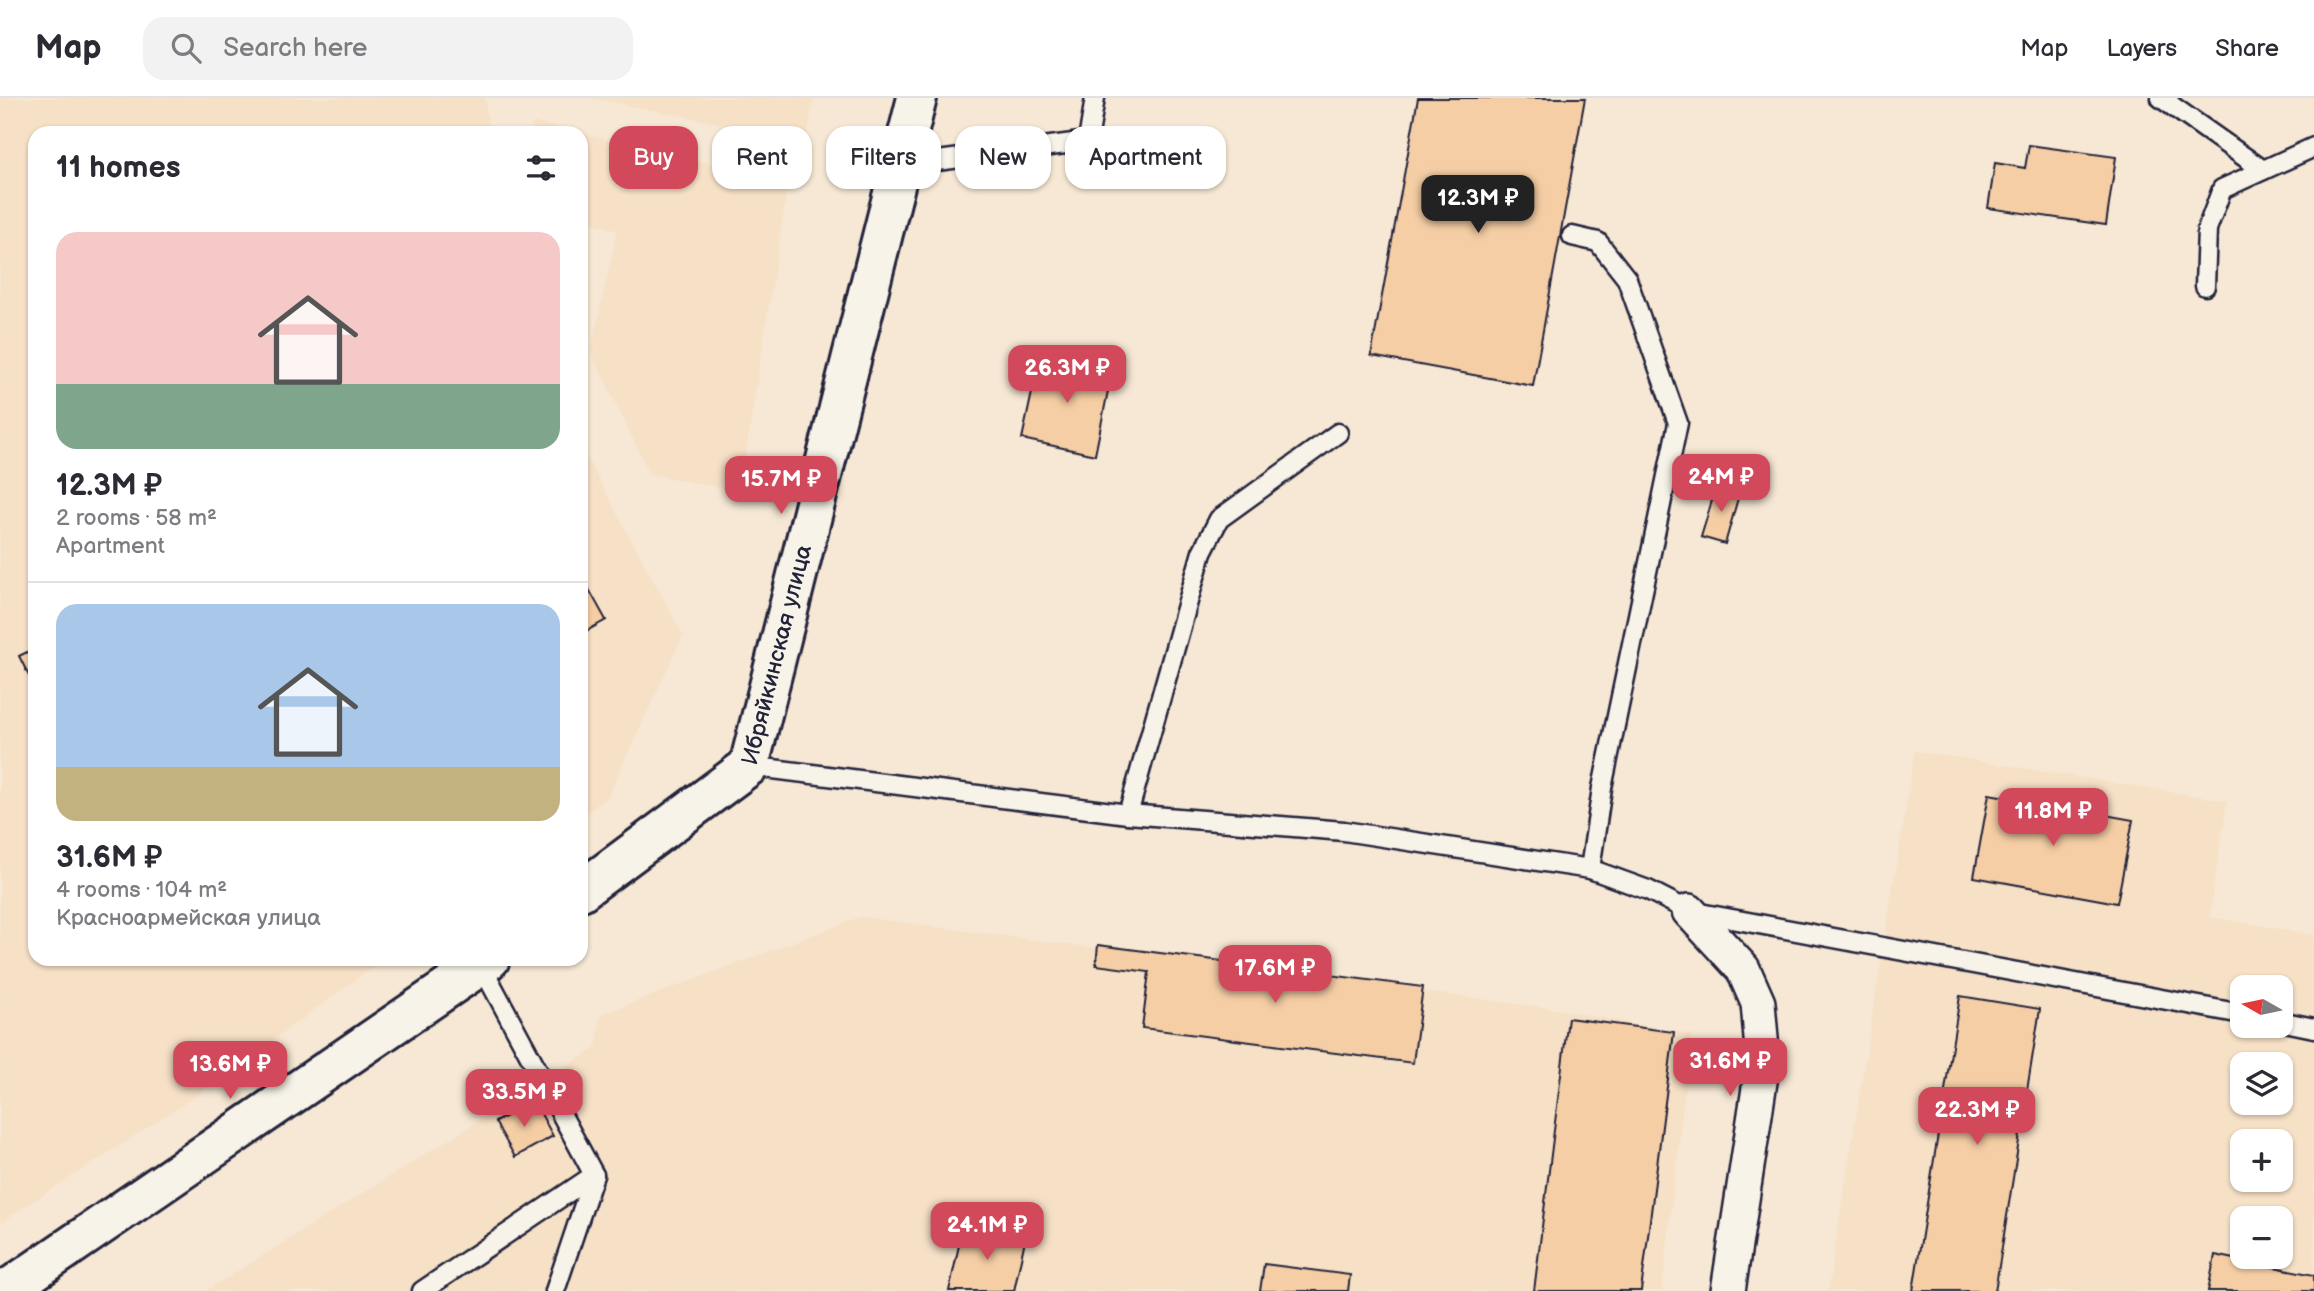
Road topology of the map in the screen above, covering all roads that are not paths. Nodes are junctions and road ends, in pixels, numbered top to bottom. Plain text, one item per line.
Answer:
1 (917, 98) edge
2 (1095, 98) edge
3 (2161, 98) edge
4 (910, 126) edge
5 (2314, 147) edge
6 (941, 161) edge
7 (2263, 170) junction
8 (894, 189) edge
9 (1572, 236) dead end
10 (2205, 286) dead end
11 (1338, 433) dead end
12 (749, 766) junction
13 (1128, 814) junction
14 (1590, 869) junction
15 (588, 886) edge
16 (1689, 911) junction
17 (479, 966) edge
18 (487, 966) edge
19 (2230, 1012) edge
20 (2293, 1024) edge
21 (2314, 1028) edge
22 (594, 1175) junction
23 (5, 1291) edge
24 (422, 1291) edge
25 (555, 1291) edge
26 (1728, 1291) edge

1 - 4 street, Ибряйкинская улица
2 - 6 lane
3 - 7 lane
5 - 7 lane
7 - 10 lane
8 - 12 street, Ибряйкинская улица
9 - 14 lane
11 - 13 lane
12 - 13 lane
12 - 15 street, Ибряйкинская улица
13 - 14 lane
14 - 16 lane
16 - 19 lane
16 - 26 street
17 - 23 street
18 - 22 lane
20 - 21 lane
22 - 24 lane
22 - 25 lane

